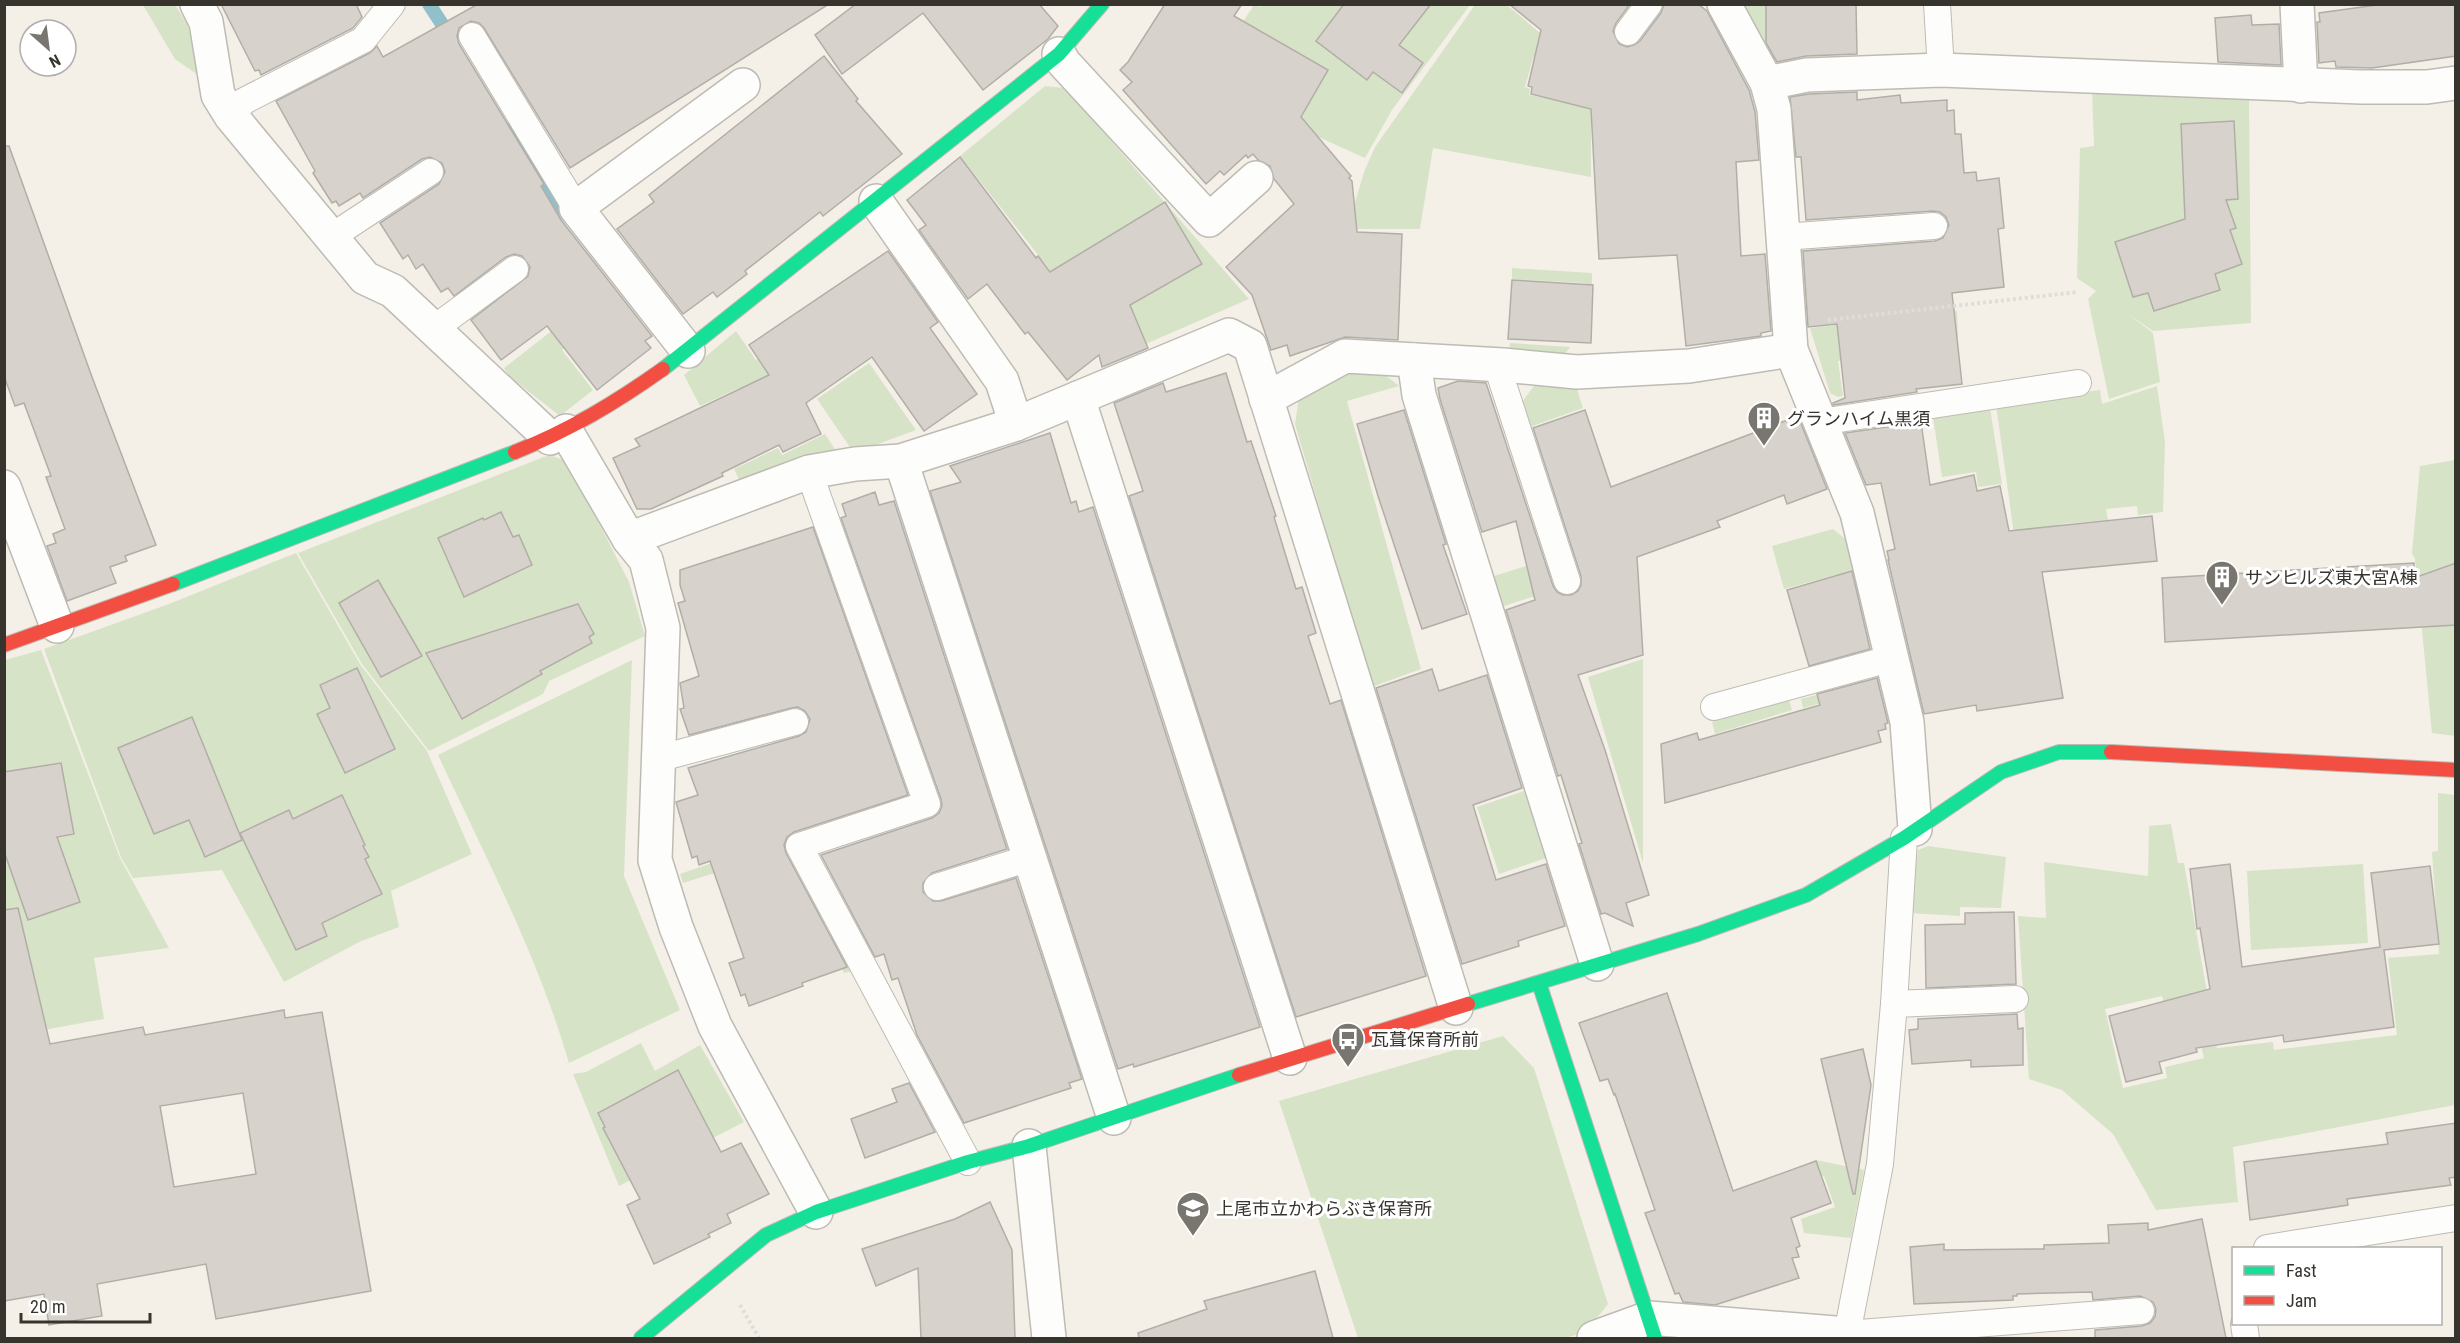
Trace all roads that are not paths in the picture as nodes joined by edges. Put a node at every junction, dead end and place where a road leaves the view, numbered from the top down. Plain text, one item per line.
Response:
1 (197, 4) edge
2 (392, 4) edge
3 (1649, 4) edge
4 (1724, 4) edge
5 (1937, 4) edge
6 (2297, 4) edge
7 (1094, 7) edge
8 (1628, 32) dead end
9 (472, 36) dead end
10 (1059, 54) junction
11 (1941, 70) junction
12 (2456, 83) edge
13 (1767, 84) junction
14 (743, 85) dead end
15 (2301, 86) junction
16 (231, 116) junction
17 (430, 172) dead end
18 (1256, 178) dead end
19 (876, 201) junction
20 (576, 208) junction
21 (1934, 226) dead end
22 (331, 237) junction
23 (1784, 237) junction
24 (515, 269) dead end
25 (437, 332) junction
26 (1790, 337) junction
27 (688, 351) junction
28 (1414, 360) junction
29 (1503, 364) junction
30 (2078, 383) dead end
31 (1078, 398) junction
32 (1266, 399) junction
33 (1820, 422) junction
34 (1016, 424) junction
35 (559, 434) junction
36 (901, 461) junction
37 (809, 472) junction
38 (4, 487) edge
39 (629, 539) junction
40 (1567, 581) dead end
41 (57, 627) junction
42 (4, 645) edge
43 (1893, 658) junction
44 (1714, 707) dead end
45 (795, 722) dead end
46 (657, 759) junction
47 (2456, 770) edge
48 (1909, 833) junction
49 (1030, 858) junction
50 (937, 887) dead end
51 (1597, 964) junction
52 (1539, 983) junction
53 (2015, 999) dead end
54 (1894, 1004) junction
55 (1456, 1008) junction
56 (1290, 1058) junction
57 (1114, 1118) junction
58 (1029, 1146) junction
59 (968, 1162) junction
60 (816, 1212) junction
61 (2456, 1218) edge
62 (2273, 1247) edge
63 (2141, 1311) dead end
64 (1652, 1328) edge
65 (1847, 1336) edge
66 (641, 1338) edge
67 (1049, 1338) edge
68 (1594, 1338) edge

1 - 16 street
2 - 16 lane
3 - 8 lane
4 - 13 street
5 - 11 lane
6 - 15 street
7 - 10 street
9 - 20 lane
10 - 18 street
10 - 19 street
11 - 13 street
11 - 15 street
12 - 15 street
13 - 23 street
14 - 20 street
16 - 22 street
17 - 22 lane
19 - 27 street
19 - 34 street
20 - 27 street
21 - 23 lane
22 - 25 street
23 - 26 street
24 - 25 lane
25 - 35 street
26 - 29 street
26 - 33 street
27 - 35 street
28 - 29 street
28 - 32 street
28 - 51 street
29 - 40 lane
30 - 33 lane
31 - 32 street
31 - 34 street
31 - 56 street
32 - 55 street
33 - 43 street
34 - 36 street
35 - 39 street
35 - 41 street
36 - 37 street
36 - 49 street
37 - 39 street
37 - 59 lane
38 - 41 street
39 - 46 street
41 - 42 street
43 - 44 lane
43 - 48 street
45 - 46 lane
46 - 60 street
47 - 48 street
48 - 51 street
48 - 54 lane
49 - 50 lane
49 - 57 street
51 - 52 street
52 - 55 street
52 - 64 street
53 - 54 lane
54 - 65 lane
55 - 56 street
56 - 57 street
57 - 58 street
58 - 59 street
58 - 67 street
59 - 60 street
60 - 66 street
61 - 62 lane
63 - 65 lane
64 - 65 street
64 - 68 street

